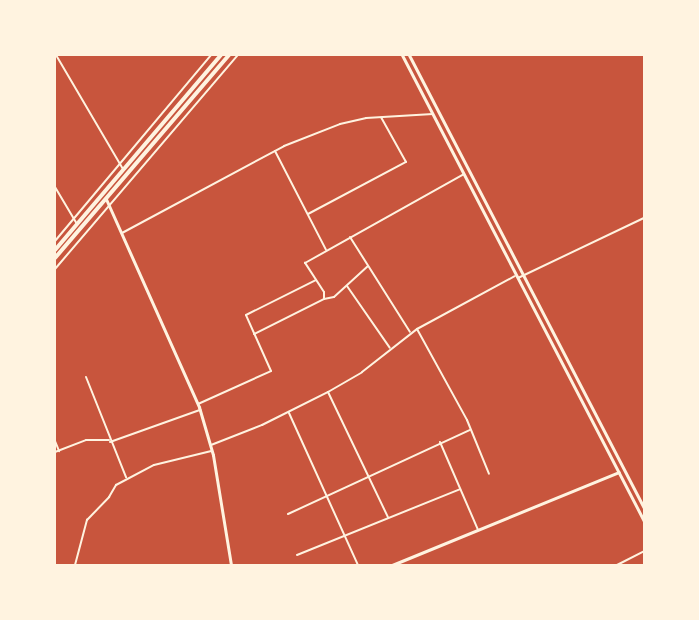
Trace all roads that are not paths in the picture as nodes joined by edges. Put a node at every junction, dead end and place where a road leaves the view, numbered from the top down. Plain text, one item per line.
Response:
1 (56, 55) edge
2 (211, 55) edge
3 (221, 55) edge
4 (228, 55) edge
5 (238, 55) edge
6 (402, 55) edge
7 (409, 55) edge
8 (433, 114) junction
9 (381, 116) junction
10 (275, 151) junction
11 (120, 165) junction
12 (123, 170) junction
13 (464, 174) junction
14 (55, 187) edge
15 (106, 199) junction
16 (110, 207) junction
17 (308, 214) junction
18 (644, 218) edge
19 (74, 219) junction
20 (78, 224) junction
21 (122, 233) junction
22 (350, 237) junction
23 (55, 241) edge
24 (55, 250) edge
25 (326, 250) junction
26 (55, 258) edge
27 (368, 266) junction
28 (55, 269) edge
29 (524, 275) junction
30 (518, 276) junction
31 (316, 280) junction
32 (347, 286) junction
33 (324, 299) junction
34 (417, 329) junction
35 (410, 332) junction
36 (254, 334) junction
37 (391, 349) junction
38 (86, 377) dead end
39 (328, 392) junction
40 (198, 404) junction
41 (200, 410) junction
42 (289, 412) junction
43 (470, 430) junction
44 (55, 441) edge
45 (110, 441) junction
46 (440, 442) junction
47 (211, 445) junction
48 (59, 451) junction
49 (212, 451) junction
50 (55, 452) edge
51 (619, 472) junction
52 (489, 474) dead end
53 (368, 476) junction
54 (126, 478) junction
55 (460, 489) junction
56 (328, 495) junction
57 (644, 508) edge
58 (288, 514) dead end
59 (388, 518) junction
60 (644, 520) edge
61 (478, 530) junction
62 (346, 535) junction
63 (644, 551) edge
64 (297, 555) dead end
65 (75, 565) edge
66 (231, 565) edge
67 (358, 565) edge
68 (392, 565) edge
69 (617, 565) edge

1 - 11 street
2 - 11 street
3 - 12 highway
4 - 15 highway
5 - 16 street
6 - 8 main road
7 - 29 main road
8 - 9 street
8 - 13 main road
9 - 10 street
9 - 17 street
10 - 17 street
10 - 21 street
11 - 12 street
11 - 19 street
12 - 20 highway
13 - 22 street
13 - 30 main road
14 - 19 street
15 - 16 main road
15 - 26 highway
16 - 21 main road
16 - 28 street
17 - 25 street
18 - 29 street
19 - 20 street
19 - 23 street
20 - 24 highway
21 - 40 main road
22 - 25 street
22 - 27 street
25 - 31 street
27 - 32 street
27 - 35 street
29 - 30 street
29 - 57 main road
30 - 34 street
30 - 51 main road
31 - 33 street
31 - 36 street
32 - 33 street
32 - 37 street
33 - 36 street
34 - 35 street
34 - 43 street
35 - 37 street
36 - 40 street
37 - 39 street
38 - 45 street
39 - 42 street
39 - 53 street
40 - 41 main road
41 - 45 street
41 - 47 main road
42 - 47 street
42 - 56 street
43 - 46 street
43 - 52 street
44 - 48 street
45 - 48 street
45 - 54 street
46 - 53 street
46 - 55 street
47 - 49 main road
48 - 50 street
49 - 54 street
49 - 66 main road
51 - 60 main road
51 - 61 main road
53 - 56 street
53 - 59 street
54 - 65 street
55 - 59 street
55 - 61 street
56 - 58 street
56 - 62 street
59 - 62 street
61 - 68 main road
62 - 64 street
62 - 67 street
63 - 69 street

